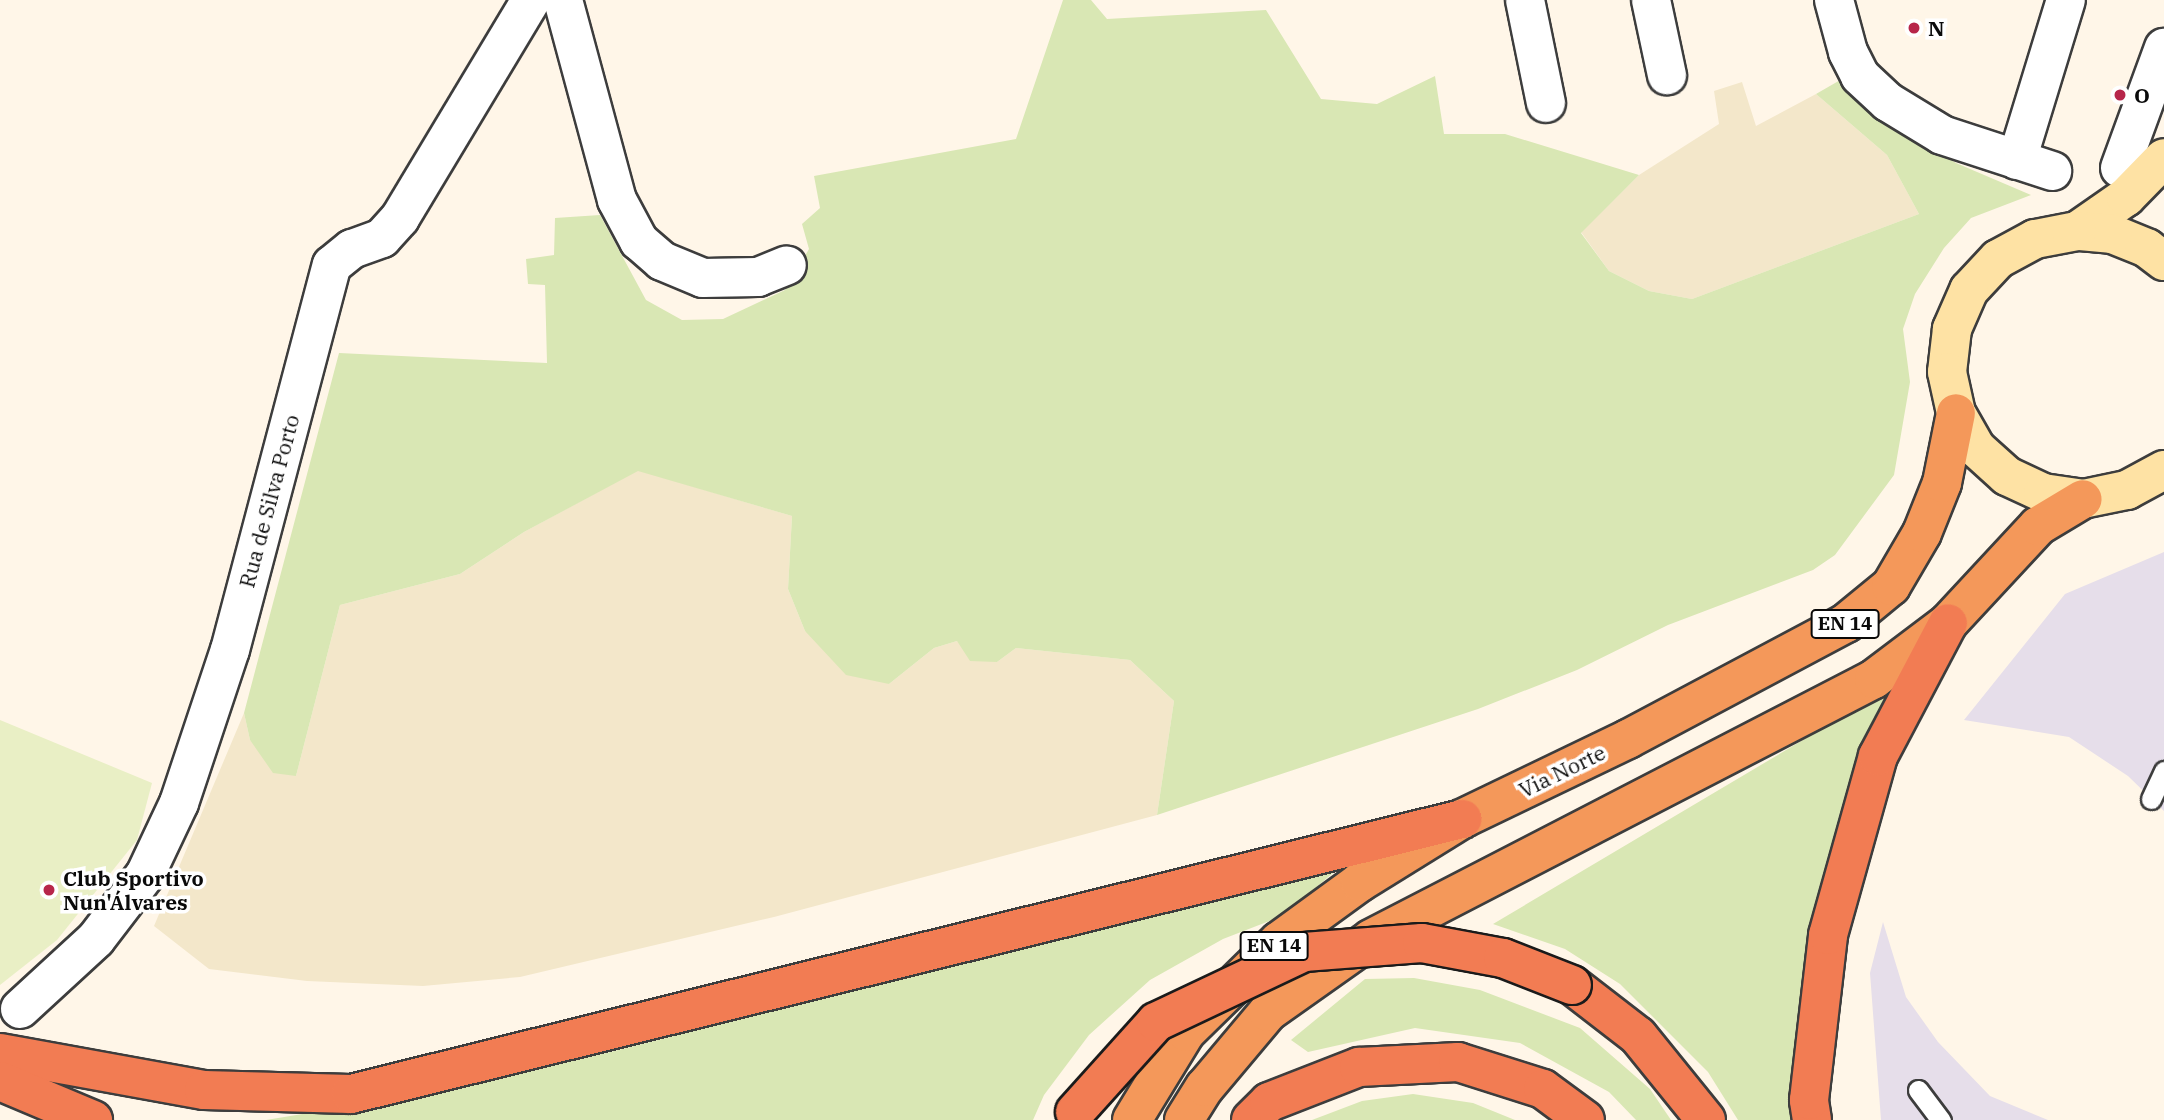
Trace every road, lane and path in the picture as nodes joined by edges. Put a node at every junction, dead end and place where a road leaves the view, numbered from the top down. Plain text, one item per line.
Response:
1 (1525, 0) edge
2 (1651, 0) edge
3 (1834, 0) edge
4 (2066, 0) edge
5 (537, 1) edge
6 (2164, 48) edge
7 (1667, 75) dead end
8 (1546, 103) dead end
9 (2164, 158) edge
10 (2120, 168) dead end
11 (2077, 231) junction
12 (2164, 261) edge
13 (787, 265) dead end
14 (1956, 413) junction
15 (2164, 470) edge
16 (2083, 499) junction
17 (1948, 623) junction
18 (2164, 771) edge
19 (2151, 799) dead end
20 (1462, 819) junction
21 (20, 1009) dead end
22 (0, 1053) edge
23 (0, 1081) edge
24 (1918, 1090) dead end
25 (1073, 1116) edge
26 (93, 1120) edge
27 (1132, 1120) edge
28 (1184, 1120) edge
29 (1251, 1120) edge
30 (1585, 1120) edge
31 (1706, 1120) edge
32 (1812, 1120) edge
33 (1941, 1120) edge

1 - 8 street
2 - 7 street
3 - 4 street
5 - 13 street
5 - 21 street, Rua de Silva Porto
6 - 10 street
9 - 11 main road
11 - 12 main road
11 - 14 main road
14 - 16 main road
14 - 20 highway, Via Norte / EN 14
15 - 16 main road
16 - 17 highway, EN 14
17 - 28 highway, EN 14
17 - 32 highway
18 - 19 lane
20 - 22 highway
20 - 27 highway, Via Norte / EN 14
23 - 26 highway
24 - 33 lane
25 - 31 highway, bridge
29 - 30 highway

